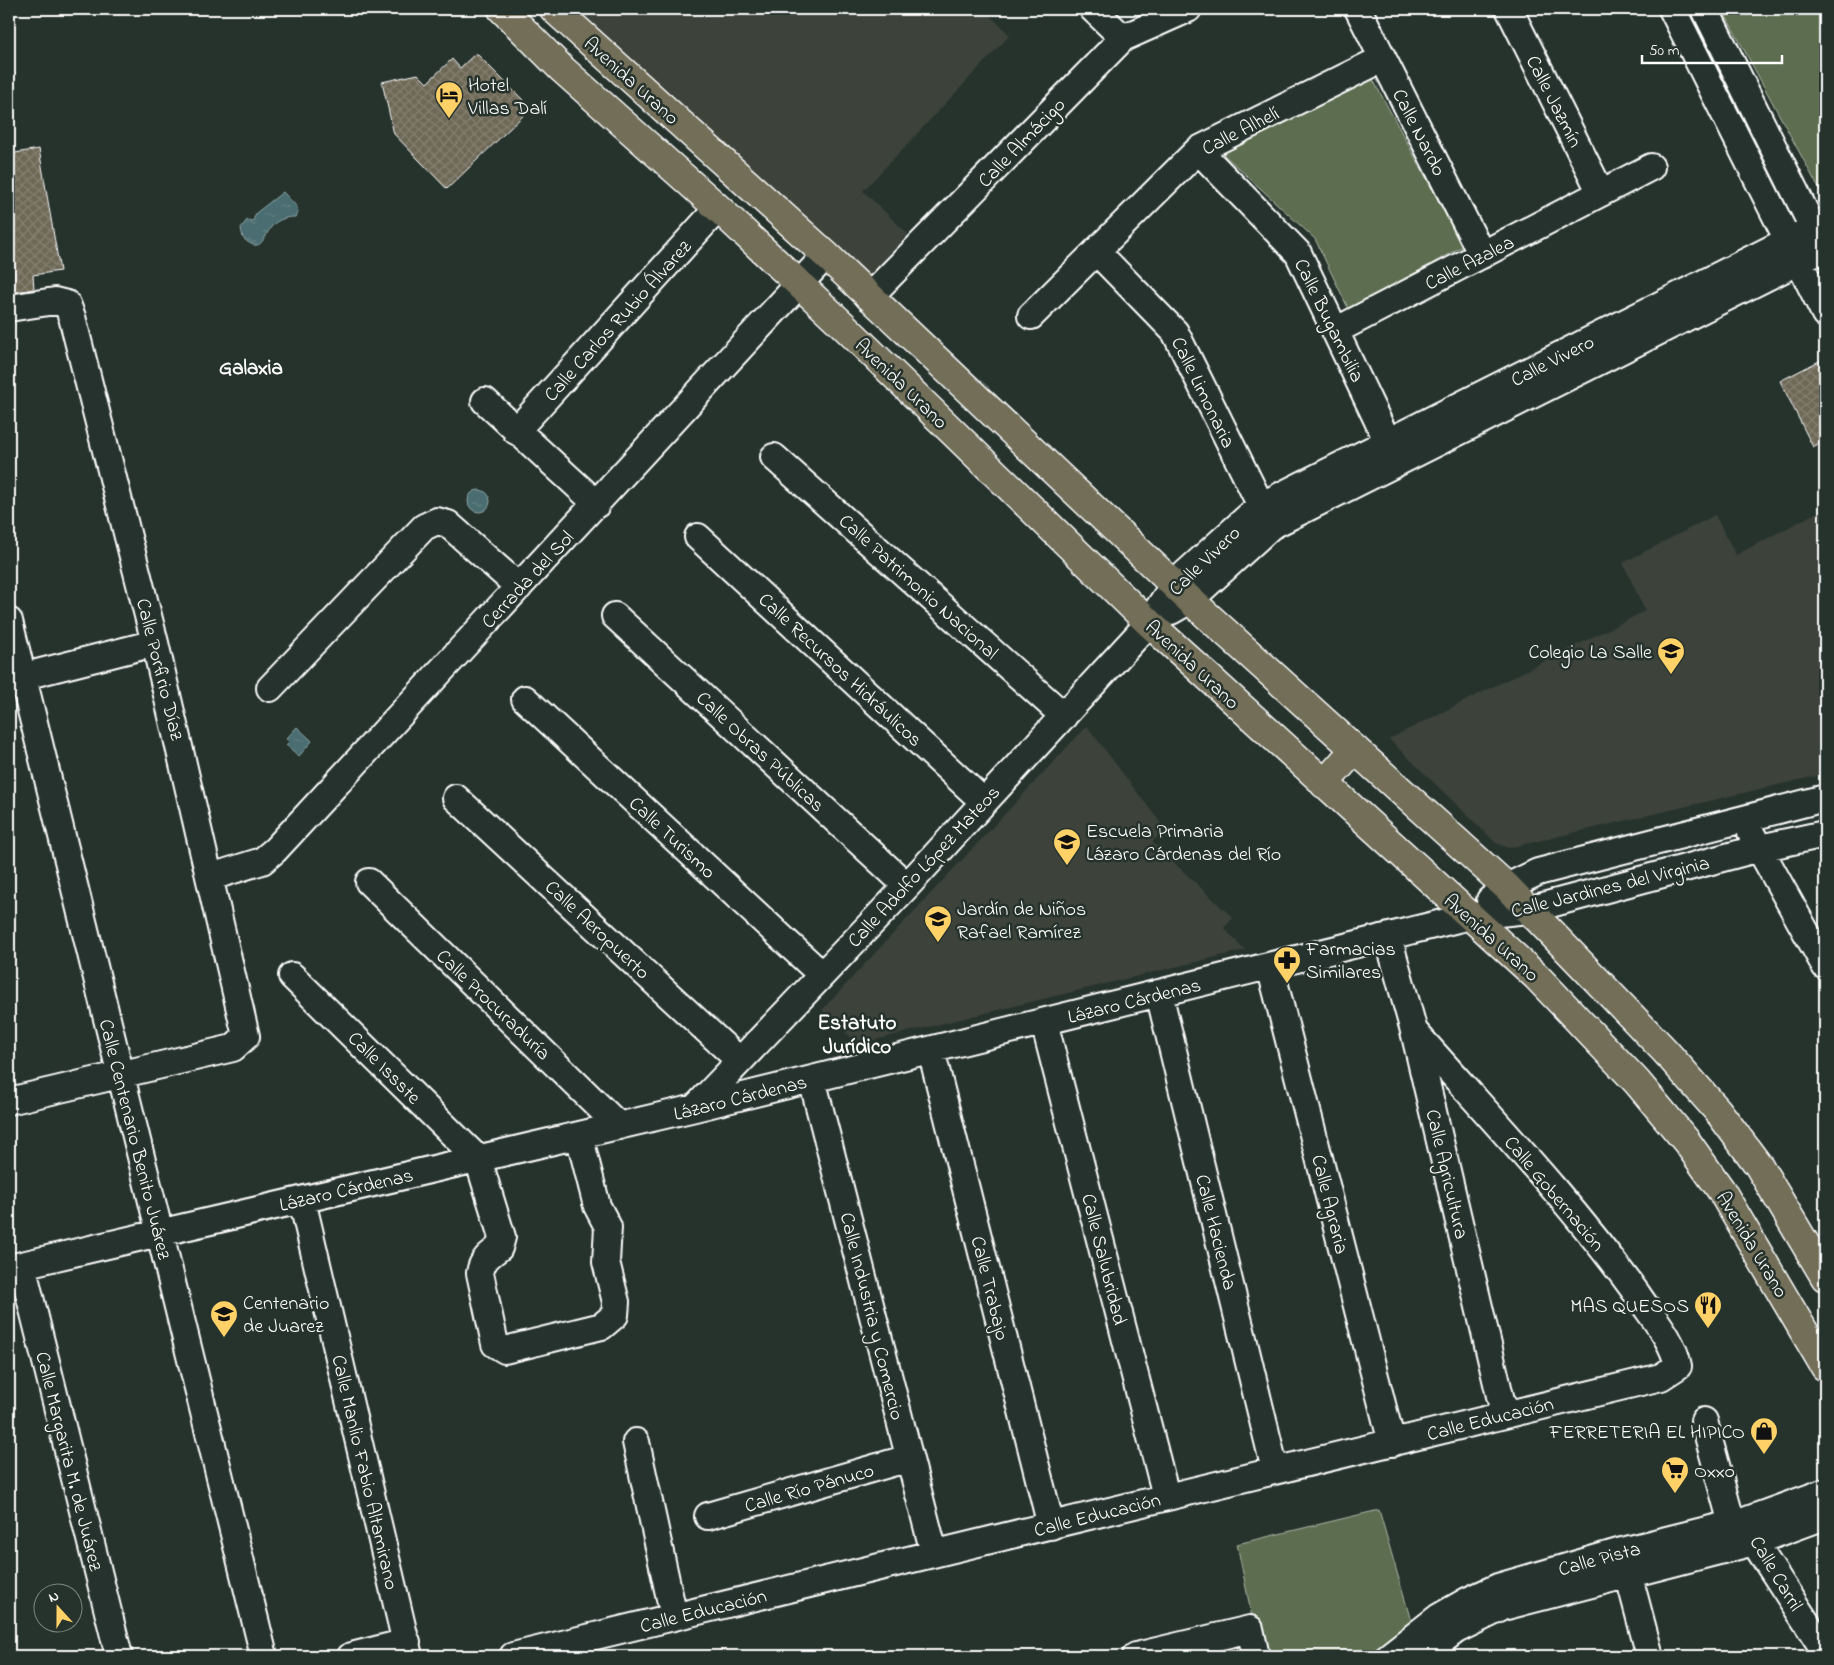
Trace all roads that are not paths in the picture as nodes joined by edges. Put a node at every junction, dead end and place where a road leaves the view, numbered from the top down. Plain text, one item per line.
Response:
1 (502, 9) edge
2 (1093, 9) edge
3 (1188, 9) edge
4 (1358, 9) edge
5 (1509, 9) edge
6 (1672, 9) edge
7 (1705, 9) edge
8 (562, 16) edge
9 (1124, 38) junction
10 (543, 50) junction
11 (1382, 59) junction
12 (1198, 150) junction
13 (1651, 167) dead end
14 (1601, 193) junction
15 (718, 208) junction
16 (1823, 240) edge
17 (1794, 251) junction
18 (1096, 252) junction
19 (1482, 255) junction
20 (826, 256) junction
21 (799, 284) junction
22 (869, 297) junction
23 (9, 308) edge
24 (1825, 314) edge
25 (1031, 316) dead end
26 (1335, 331) junction
27 (484, 401) dead end
28 (516, 431) junction
29 (1393, 452) junction
30 (774, 457) dead end
31 (597, 504) junction
32 (1266, 516) junction
33 (698, 537) dead end
34 (519, 587) junction
35 (1182, 592) junction
36 (615, 616) dead end
37 (9, 621) edge
38 (1150, 623) junction
39 (155, 643) junction
40 (15, 678) edge
41 (270, 688) dead end
42 (525, 699) dead end
43 (1064, 716) junction
44 (1355, 749) junction
45 (1324, 784) junction
46 (456, 798) dead end
47 (1825, 798) edge
48 (984, 801) junction
49 (1743, 818) junction
50 (1825, 834) edge
51 (1760, 848) junction
52 (211, 877) junction
53 (369, 882) dead end
54 (907, 886) junction
55 (1506, 887) junction
56 (1528, 910) junction
57 (1470, 916) junction
58 (1388, 937) junction
59 (1270, 966) junction
60 (1825, 966) edge
61 (822, 975) junction
62 (292, 976) dead end
63 (1159, 993) junction
64 (1044, 1022) junction
65 (1414, 1031) junction
66 (931, 1050) junction
67 (740, 1061) junction
68 (122, 1076) junction
69 (812, 1079) junction
70 (9, 1101) edge
71 (695, 1108) junction
72 (619, 1126) junction
73 (579, 1135) junction
74 (478, 1159) junction
75 (302, 1200) junction
76 (159, 1233) junction
77 (15, 1266) edge
78 (1825, 1277) edge
79 (1678, 1366) joint
80 (1825, 1367) edge
81 (1504, 1413) junction
82 (1704, 1422) dead end
83 (636, 1442) dead end
84 (1392, 1443) junction
85 (909, 1458) junction
86 (1275, 1470) junction
87 (1825, 1492) edge
88 (1166, 1496) junction
89 (708, 1516) dead end
90 (1825, 1516) edge
91 (1051, 1526) junction
92 (1745, 1528) junction
93 (934, 1553) junction
94 (1625, 1562) junction
95 (674, 1617) junction
96 (408, 1649) edge
97 (1825, 1651) edge
98 (1430, 1653) edge
99 (119, 1656) edge
100 (264, 1656) edge
101 (350, 1656) edge
102 (513, 1656) edge
103 (1136, 1656) edge
104 (1256, 1656) edge
105 (1388, 1656) edge
106 (1650, 1656) edge

1 - 10 main road, Avenida Urano
2 - 9 street
3 - 9 street, Calle Almácigo
4 - 11 street, Calle Nardo
5 - 14 street, Calle Jazmín
6 - 17 street
7 - 16 street
8 - 10 main road
8 - 20 main road, Avenida Urano
9 - 22 street, Calle Almácigo
10 - 15 main road, Avenida Urano
11 - 12 street, Calle Alhelí
11 - 19 street, Calle Nardo
12 - 18 street, Calle Alhelí
12 - 26 street, Calle Bugambilia
13 - 14 street, Calle Azalea
14 - 19 street, Calle Azalea
15 - 21 main road, Avenida Urano
15 - 28 street, Calle Carlos Rubio Álvarez
16 - 17 street, Calle Vivero
17 - 24 street
17 - 29 street, Calle Vivero
18 - 25 street, Calle Alhelí
18 - 32 street, Calle Limonaria
19 - 26 street, Calle Azalea
20 - 21 street, Cerrada del Sol
20 - 22 main road, Avenida Urano
21 - 31 street, Cerrada del Sol
21 - 38 main road, Avenida Urano
22 - 35 main road, Avenida Urano
23 - 39 street, Calle Porfirio Díaz
26 - 29 street, Calle Bugambilia
27 - 28 street
28 - 31 street
29 - 32 street, Calle Vivero
30 - 43 street, Calle Patrimonio Nacional
31 - 34 street, Cerrada del Sol
32 - 35 street, Calle Vivero
33 - 48 street, Calle Recursos Hidráulicos
34 - 41 street
34 - 52 street, Cerrada del Sol
35 - 38 street, Calle Vivero
35 - 44 main road, Avenida Urano
36 - 54 street, Calle Obras Públicas
37 - 40 street, Calle Centenario Benito Juárez
38 - 43 street, Calle Adolfo López Mateos
38 - 45 main road, Avenida Urano
39 - 40 street
39 - 52 street, Calle Porfirio Díaz
40 - 68 street, Calle Centenario Benito Juárez
42 - 61 street, Calle Turismo
43 - 48 street, Calle Adolfo López Mateos
44 - 45 main road
44 - 55 main road, Avenida Urano
45 - 57 main road, Avenida Urano
46 - 67 street, Calle Aeropuerto
47 - 49 street, Calle Jardines del Virginia
48 - 54 street, Calle Adolfo López Mateos
49 - 51 street
49 - 55 street, Calle Jardines del Virginia
50 - 51 street, Calle Jardines del Virginia
51 - 56 street, Calle Jardines del Virginia
51 - 60 street
52 - 68 street, Calle Porfirio Díaz
53 - 72 street, Calle Procuraduría
54 - 61 street, Calle Adolfo López Mateos
55 - 56 main road, Avenida Urano
55 - 57 street, Calle Jardines del Virginia
56 - 57 street, Calle Jardines del Virginia
56 - 78 main road, Avenida Urano
57 - 58 street, Lázaro Cárdenas
57 - 80 main road, Avenida Urano
58 - 59 street, Lázaro Cárdenas
58 - 65 street, Calle Agricultura
59 - 63 street, Lázaro Cárdenas
59 - 84 street, Calle Agraria
61 - 67 street, Calle Adolfo López Mateos
62 - 74 street, Calle Issste
63 - 64 street, Lázaro Cárdenas
63 - 86 street, Calle Hacienda
64 - 66 street, Lázaro Cárdenas
64 - 88 street, Calle Salubridad
65 - 79 street, Calle Gobernación
65 - 81 street, Calle Agricultura
66 - 69 street, Lázaro Cárdenas
66 - 91 street, Calle Trabajo
67 - 71 street, Calle Adolfo López Mateos
68 - 70 street
68 - 76 street, Calle Centenario Benito Juárez
69 - 71 street, Lázaro Cárdenas
69 - 85 street, Calle Industria y Comercio
71 - 72 street, Lázaro Cárdenas
72 - 73 street, Lázaro Cárdenas
73 - 74 street, Lázaro Cárdenas
73 - 74 street
74 - 75 street, Lázaro Cárdenas
75 - 76 street, Lázaro Cárdenas
75 - 96 street, Calle Manlio Fabio Altamirano
76 - 77 street, Lázaro Cárdenas
76 - 100 street, Calle Centenario Benito Juárez
77 - 99 street, Calle Margarita M. de Juárez
79 - 81 street, Calle Educación
81 - 84 street, Calle Educación
82 - 92 street
83 - 95 street
84 - 86 street, Calle Educación
85 - 89 street, Calle Río Pánuco
85 - 93 street, Calle Industria y Comercio
86 - 88 street, Calle Educación
87 - 92 street, Calle Pista
88 - 91 street, Calle Educación
90 - 92 street, Calle Pista
91 - 93 street, Calle Educación
92 - 94 street, Calle Pista
92 - 97 street, Calle Carril
93 - 95 street, Calle Educación
94 - 98 street, Calle Pista
94 - 105 street, Calle Pista
94 - 106 street
95 - 102 street, Calle Educación
96 - 101 street
103 - 104 street

